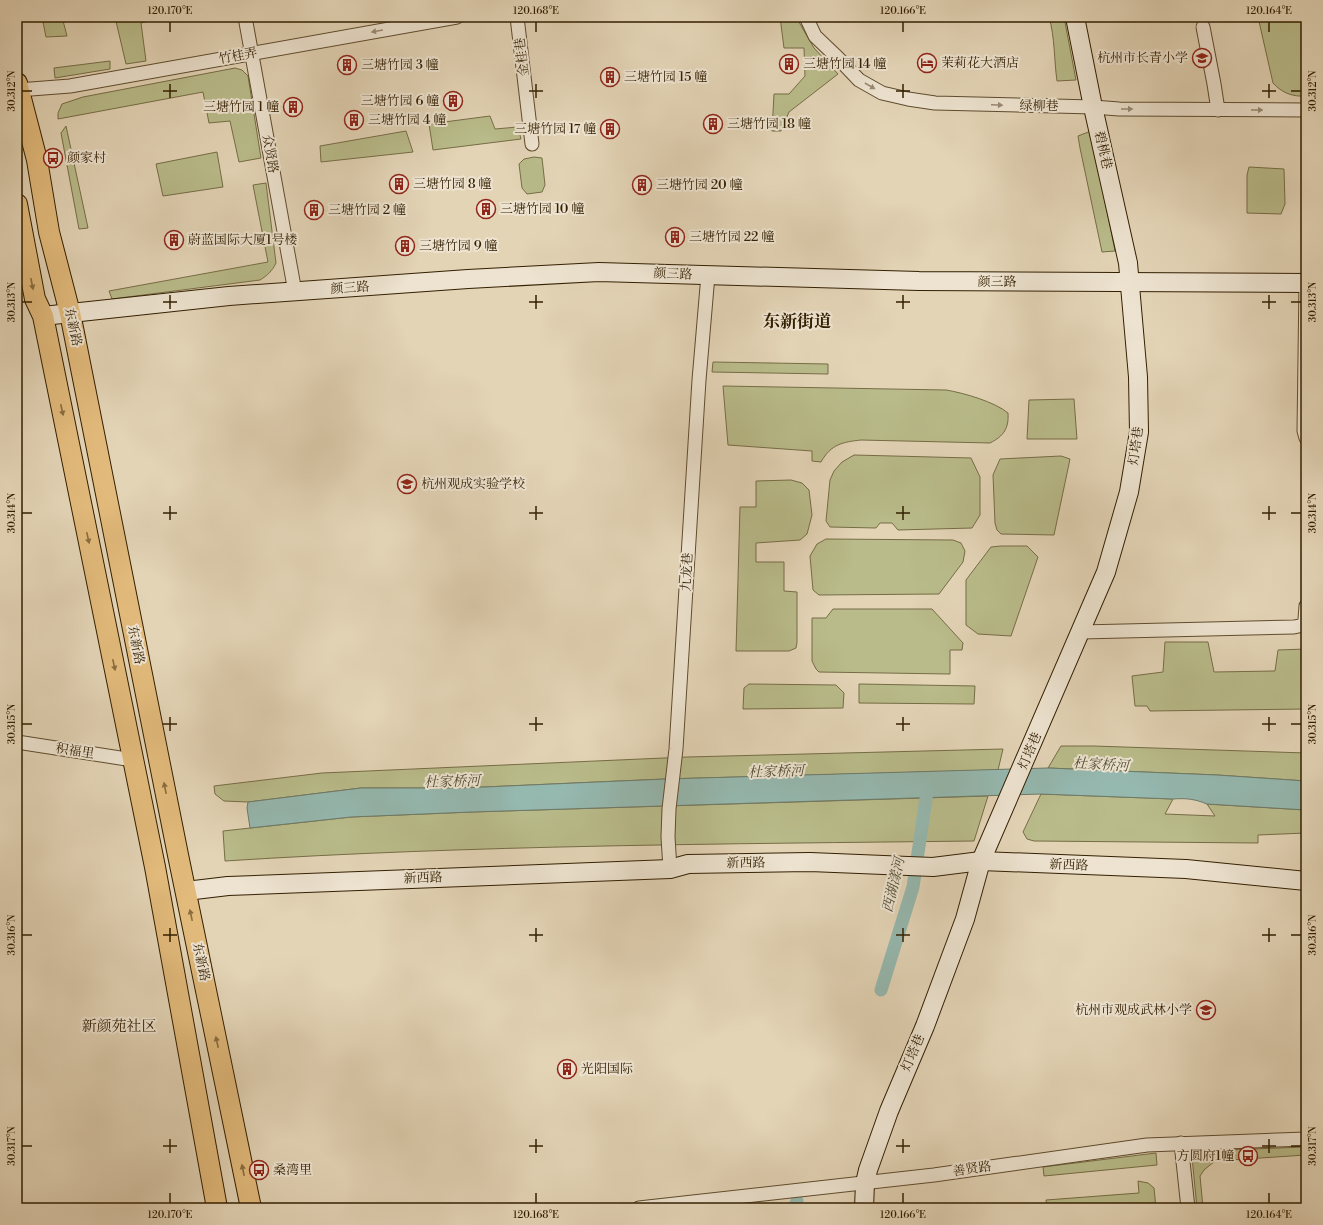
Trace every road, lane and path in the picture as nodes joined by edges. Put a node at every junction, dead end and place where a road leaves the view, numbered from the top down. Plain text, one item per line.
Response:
1 (245, 17) edge
2 (457, 17) edge
3 (517, 17) edge
4 (806, 17) edge
5 (1075, 17) edge
6 (1203, 27) dead end
7 (252, 54) junction
8 (18, 86) edge
9 (1093, 107) junction
10 (1218, 110) junction
11 (1306, 110) edge
12 (532, 144) dead end
13 (17, 204) edge
14 (708, 275) junction
15 (1130, 282) junction
16 (1306, 283) edge
17 (295, 292) junction
18 (70, 313) junction
19 (43, 316) junction
20 (1306, 438) edge
21 (1306, 606) edge
22 (1081, 632) junction
23 (17, 742) edge
24 (134, 760) junction
25 (981, 861) junction
26 (670, 869) junction
27 (1306, 882) edge
28 (186, 891) junction
29 (1306, 1139) edge
30 (1181, 1143) junction
31 (865, 1183) junction
32 (217, 1208) edge
33 (251, 1208) edge
34 (639, 1208) edge
35 (864, 1208) edge
36 (1188, 1208) edge

1 - 7 street, 众贤路
2 -> 7 street, 竹桂弄
3 - 12 street, 金桂巷
4 -> 9 street, 绿柳巷
5 - 9 street, 碧桃巷
6 - 10 street
7 - 8 street, 竹桂弄
7 - 17 street, 众贤路
8 - 18 main road, 东新路
9 -> 10 street, 绿柳巷
9 - 15 street, 碧桃巷
10 -> 11 street, 绿柳巷
13 -> 19 main road, 东新路
14 - 15 street, 颜三路
14 - 17 street, 颜三路
14 - 26 street, 九龙巷
15 - 16 street, 颜三路
15 - 22 street, 灯塔巷
16 - 20 street
17 - 18 street, 颜三路
18 - 19 street, 颜三路
28 -> 18 main road, 东新路
19 -> 24 main road, 东新路
21 - 22 street
22 - 25 street, 灯塔巷
23 - 24 street, 积福里
24 - 32 main road, 东新路
25 - 26 street, 新西路
25 - 27 street, 新西路
25 - 31 street, 灯塔巷
26 - 28 street, 新西路
33 -> 28 main road, 东新路
29 - 30 street, 善贤路
30 - 31 street, 善贤路
30 - 36 street
31 - 34 street, 善贤路
31 - 35 street, 灯塔巷

